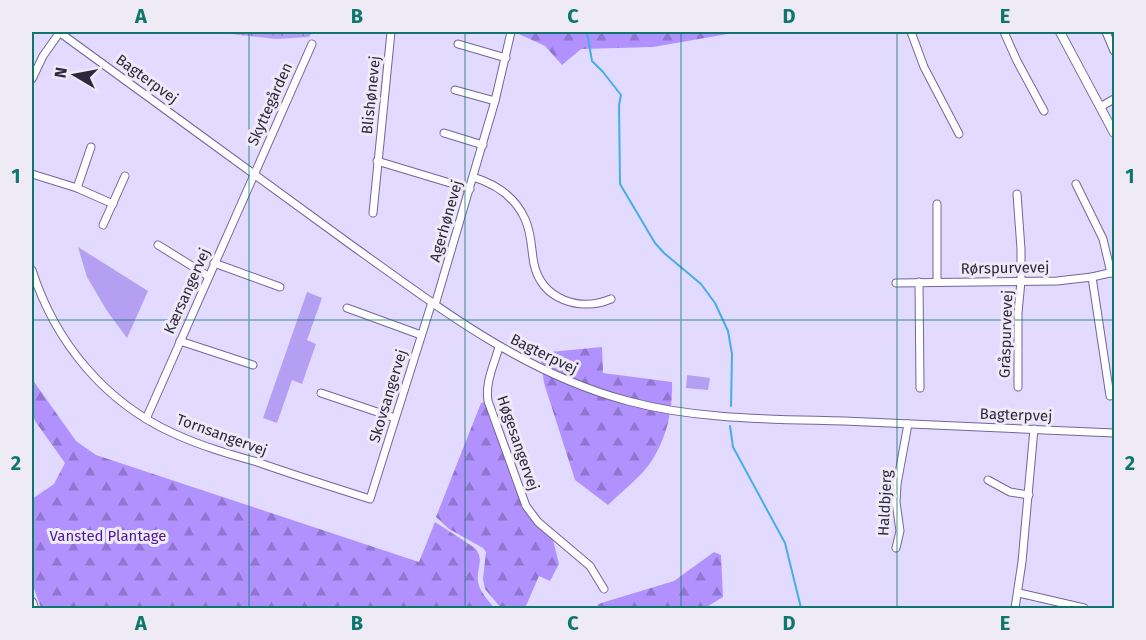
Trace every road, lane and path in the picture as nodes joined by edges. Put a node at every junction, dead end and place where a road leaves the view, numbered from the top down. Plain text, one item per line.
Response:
1 (60, 32) edge
2 (391, 32) edge
3 (511, 32) edge
4 (911, 32) edge
5 (1004, 32) edge
6 (1060, 32) edge
7 (1106, 32) edge
8 (312, 44) dead end
9 (458, 45) dead end
10 (1114, 51) edge
11 (506, 58) junction
12 (32, 79) edge
13 (455, 90) dead end
14 (1114, 99) edge
15 (495, 101) junction
16 (1100, 107) junction
17 (1044, 111) dead end
18 (444, 133) dead end
19 (1114, 133) edge
20 (959, 134) dead end
21 (483, 145) junction
22 (91, 147) dead end
23 (377, 161) junction
24 (32, 174) edge
25 (253, 175) junction
26 (125, 176) dead end
27 (473, 177) junction
28 (1076, 183) dead end
29 (77, 188) junction
30 (470, 189) junction
31 (1017, 194) dead end
32 (112, 204) junction
33 (937, 204) dead end
34 (373, 213) dead end
35 (103, 225) dead end
36 (158, 245) dead end
37 (214, 263) junction
38 (32, 270) edge
39 (1113, 272) edge
40 (208, 276) junction
41 (1092, 277) junction
42 (1021, 281) junction
43 (919, 282) junction
44 (937, 282) junction
45 (896, 283) dead end
46 (280, 287) dead end
47 (611, 299) dead end
48 (433, 304) junction
49 (347, 308) dead end
50 (422, 335) junction
51 (180, 341) junction
52 (499, 347) junction
53 (253, 365) dead end
54 (1018, 387) dead end
55 (920, 388) dead end
56 (321, 393) dead end
57 (1110, 396) dead end
58 (395, 418) junction
59 (147, 419) junction
60 (908, 424) junction
61 (1034, 429) junction
62 (1114, 433) edge
63 (988, 480) dead end
64 (1029, 495) junction
65 (370, 499) joint
66 (896, 548) dead end
67 (604, 589) dead end
68 (1019, 593) junction
69 (32, 602) edge
70 (34, 609) edge
71 (1015, 609) edge
72 (1084, 609) edge

1 - 12 street
1 - 25 street, Bagterpvej
2 - 23 street, Blishønevej
3 - 11 street, Agerhønevej
4 - 20 street
5 - 17 street
6 - 16 street
7 - 10 street
8 - 25 street, Skyttegården
9 - 11 street
11 - 15 street, Agerhønevej
13 - 15 street
14 - 16 street
15 - 21 street, Agerhønevej
16 - 19 street
18 - 21 street
21 - 27 street, Agerhønevej
22 - 29 street
23 - 30 street
23 - 34 street, Blishønevej
24 - 29 street
25 - 37 street, Kærsangervej
25 - 48 street, Bagterpvej
26 - 32 street
27 - 30 street, Agerhønevej
27 - 47 street
28 - 39 street
29 - 32 street
30 - 48 street, Agerhønevej
31 - 42 street, Gråspurvevej
32 - 35 street
33 - 44 street
36 - 40 street
37 - 40 street, Kærsangervej
37 - 46 street
38 - 59 street, Tornsangervej
39 - 41 street, Rørspurvevej
40 - 51 street, Kærsangervej
41 - 42 street, Rørspurvevej
41 - 57 street
42 - 44 street, Rørspurvevej
42 - 54 street, Gråspurvevej
43 - 44 street, Rørspurvevej
43 - 45 street, Rørspurvevej
43 - 55 street
48 - 50 street, Skovsangervej
48 - 52 street, Bagterpvej
49 - 50 street
50 - 58 street, Skovsangervej
51 - 53 street
51 - 59 street, Kærsangervej
52 - 60 street, Bagterpvej
52 - 67 street, Høgesangervej
56 - 58 street
58 - 65 street, Skovsangervej
59 - 65 street, Tornsangervej
60 - 61 street, Bagterpvej
60 - 66 street, Haldbjerg
61 - 62 street, Bagterpvej
61 - 64 street
63 - 64 street
64 - 68 street
68 - 71 street
68 - 72 street
69 - 70 street

